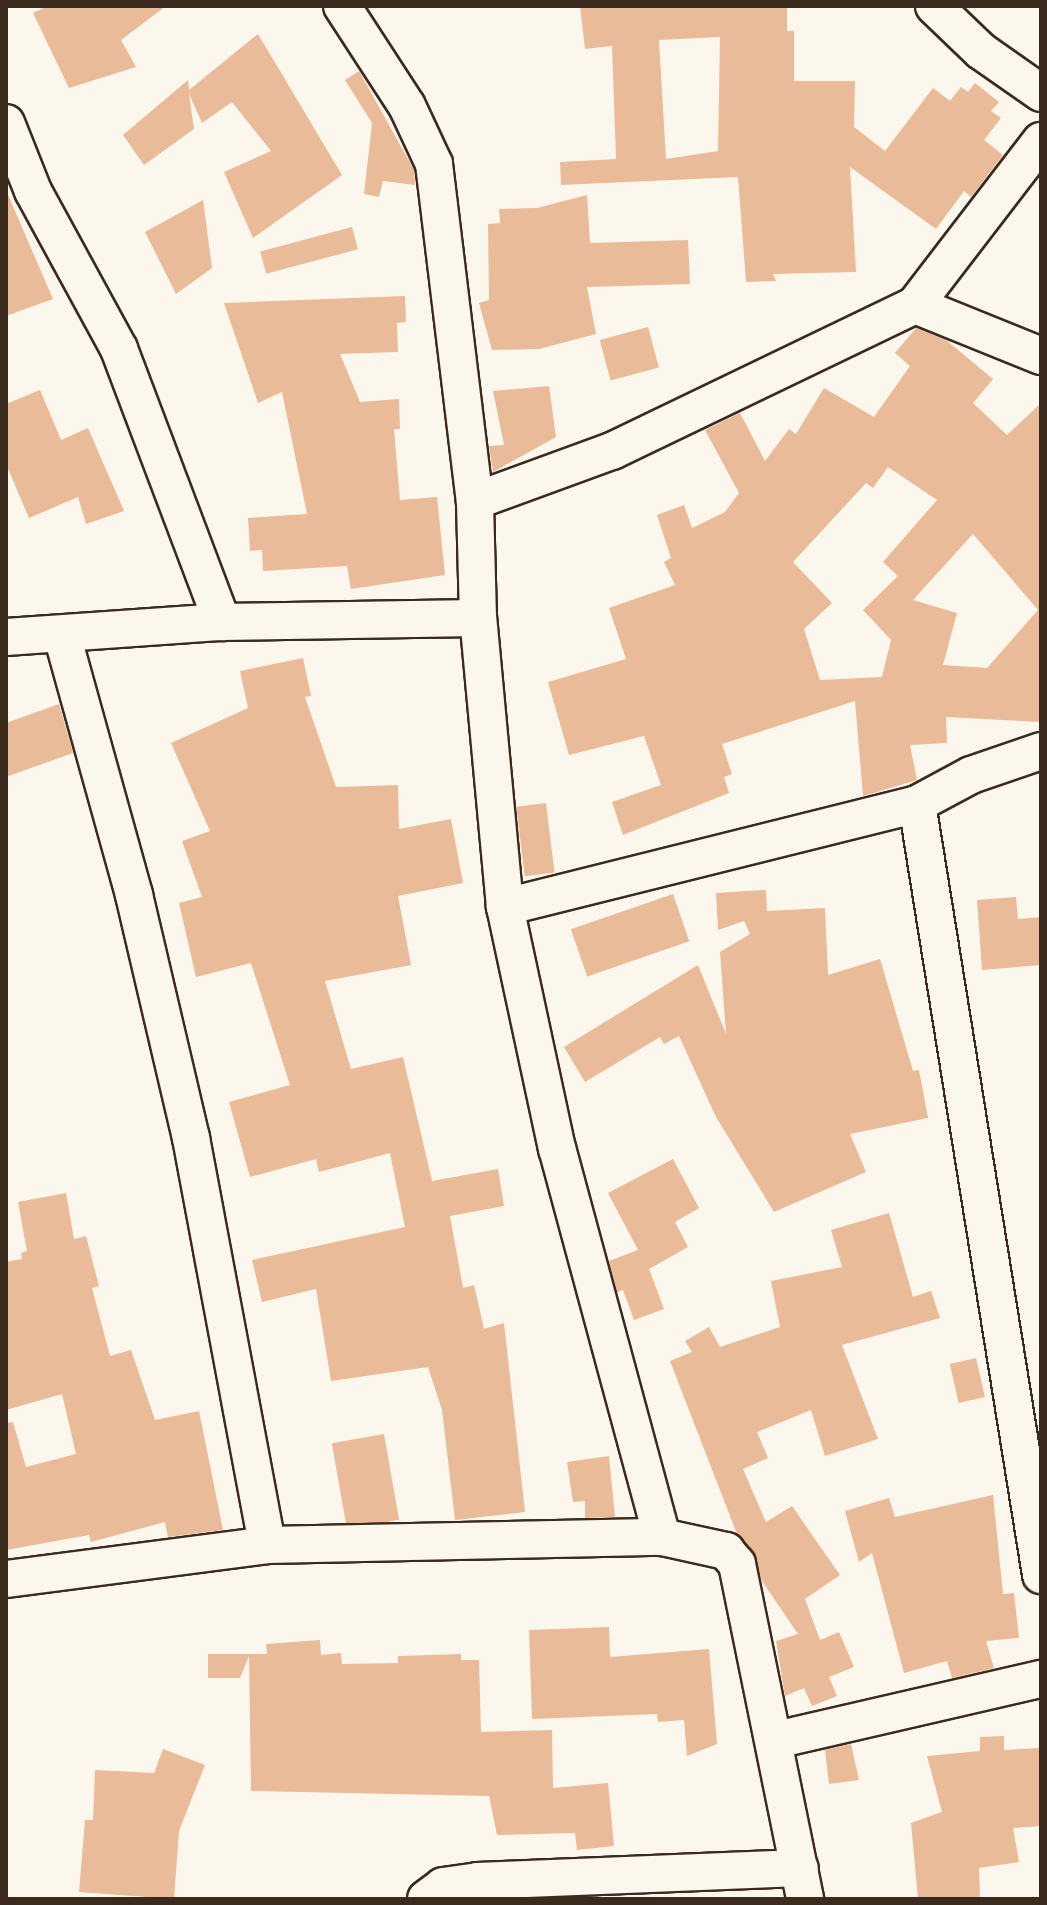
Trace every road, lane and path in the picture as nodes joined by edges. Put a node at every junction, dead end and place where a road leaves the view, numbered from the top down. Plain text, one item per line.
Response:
1 (342, 6) edge
2 (934, 6) edge
3 (1041, 93) edge
4 (6, 123) edge
5 (1041, 141) edge
6 (915, 305) junction
7 (1041, 356) edge
8 (475, 501) junction
9 (478, 618) junction
10 (222, 622) junction
11 (62, 635) junction
12 (6, 637) edge
13 (1041, 751) edge
14 (917, 804) junction
15 (505, 907) junction
16 (662, 1537) junction
17 (267, 1545) junction
18 (1041, 1575) edge
19 (6, 1579) edge
20 (1041, 1679) edge
21 (776, 1740) junction
22 (802, 1884) edge
23 (426, 1899) edge

1 - 8 street
2 - 3 street
4 - 10 street
5 - 6 street
6 - 7 street
6 - 8 street
8 - 9 street
9 - 10 street
9 - 15 street
10 - 11 street
11 - 12 street
11 - 17 street
13 - 14 street
14 - 15 street
14 - 18 street
15 - 16 street
16 - 17 street
16 - 21 street
17 - 19 street
20 - 21 street
21 - 22 street
22 - 23 street

